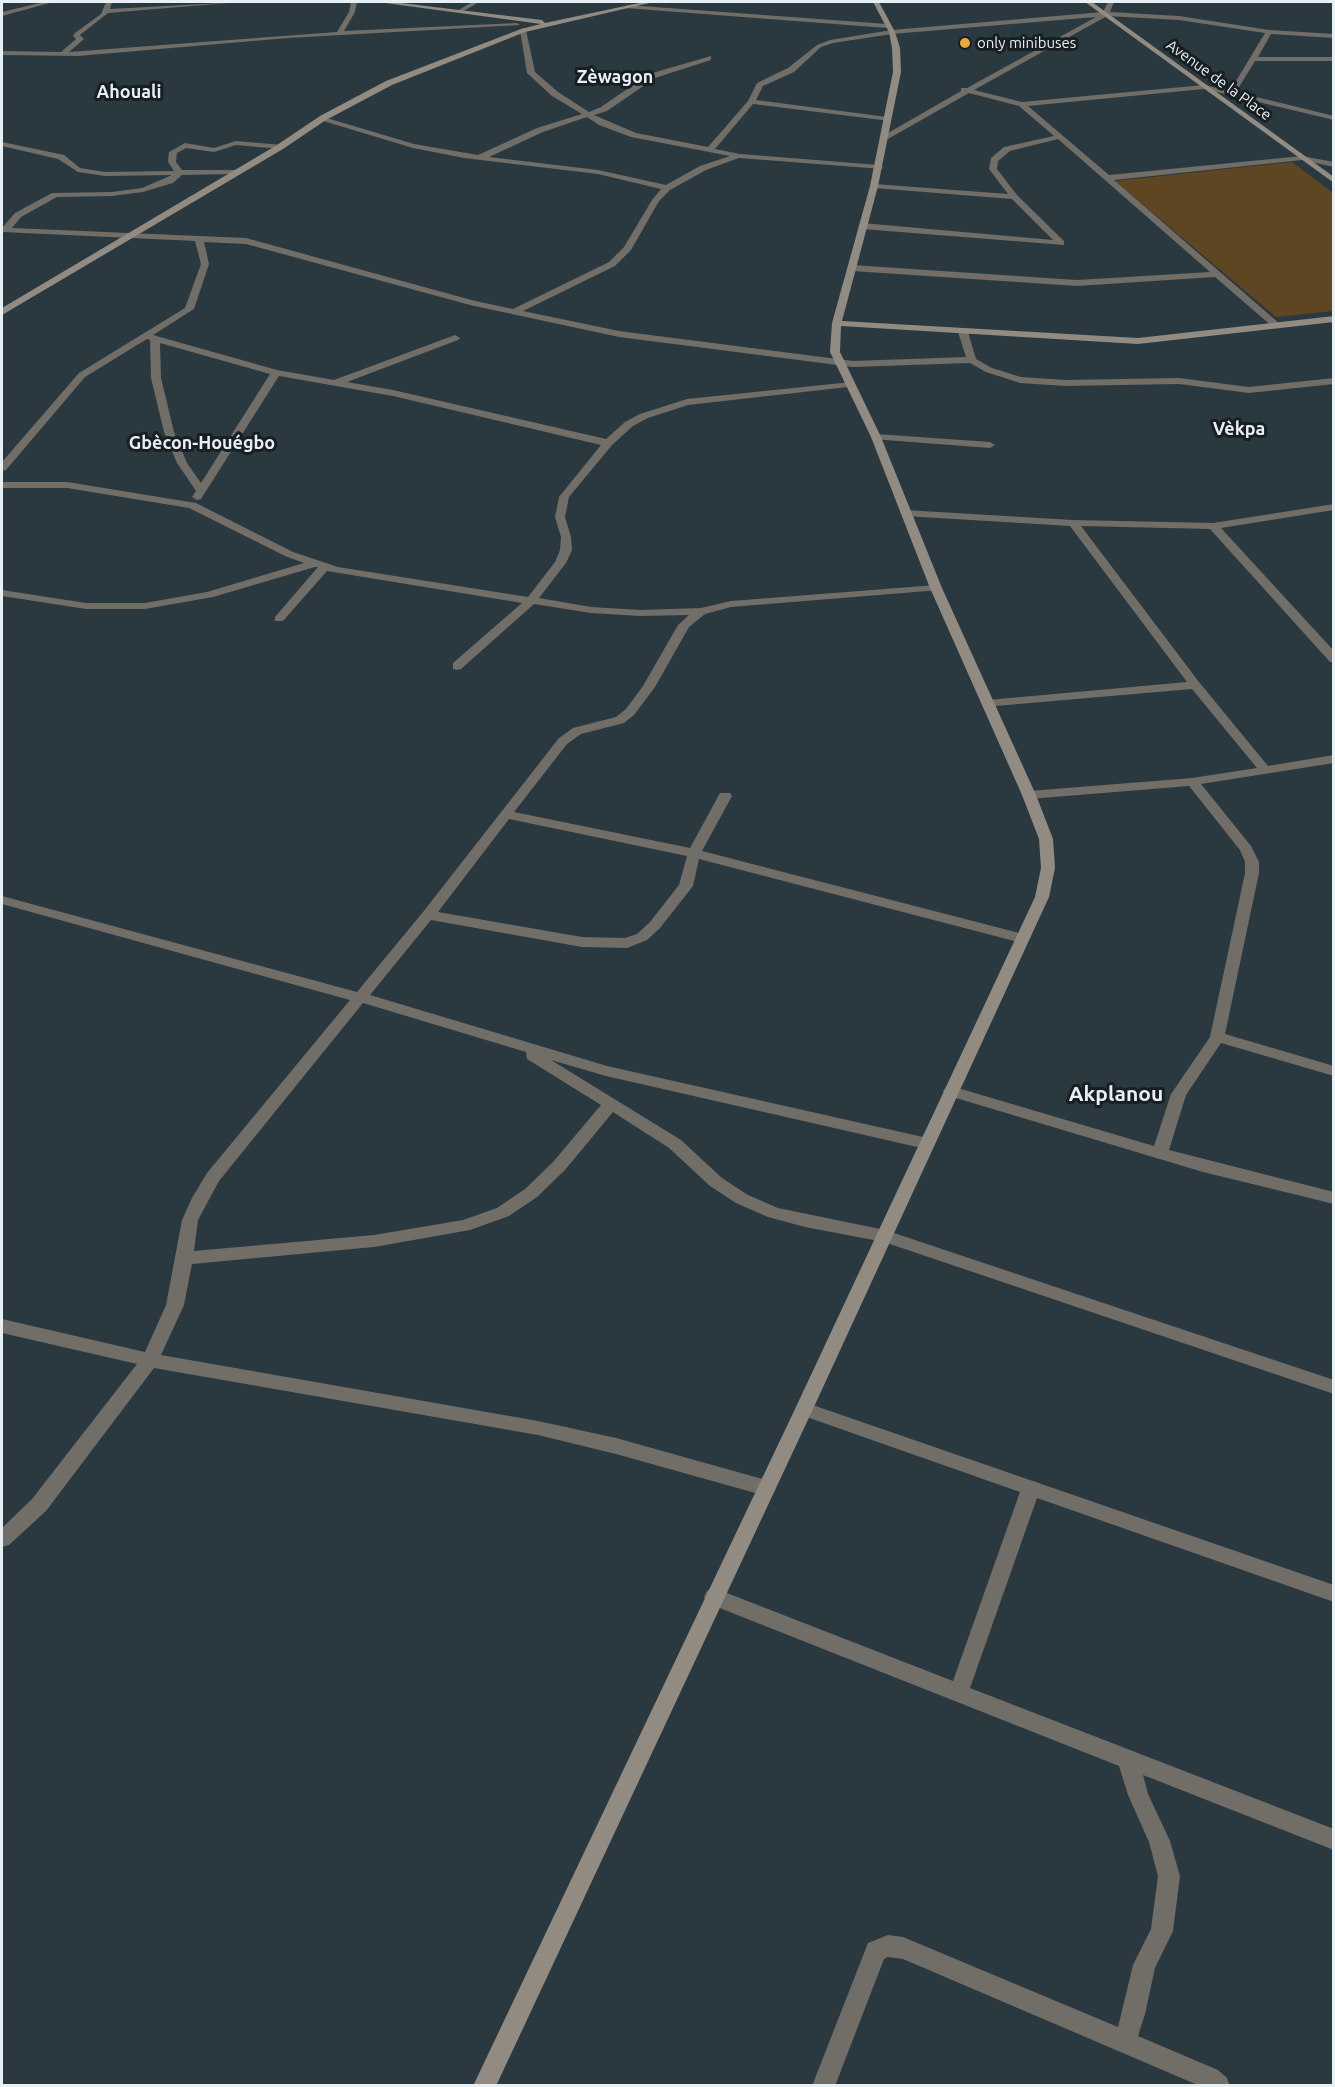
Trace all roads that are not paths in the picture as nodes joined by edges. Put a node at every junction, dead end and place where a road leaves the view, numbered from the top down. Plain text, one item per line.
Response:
1 (50, 2) edge
2 (109, 2) edge
3 (237, 2) edge
4 (354, 2) edge
5 (381, 2) edge
6 (476, 2) edge
7 (651, 2) edge
8 (876, 2) edge
9 (1088, 2) edge
10 (1111, 2) edge
11 (627, 7) junction
12 (106, 11) junction
13 (460, 11) junction
14 (2, 14) edge
15 (1106, 14) junction
16 (520, 25) junction
17 (890, 29) junction
18 (1269, 32) junction
19 (339, 34) junction
20 (1334, 36) edge
21 (2, 46) edge
22 (31, 52) junction
23 (2, 53) edge
24 (62, 54) junction
25 (708, 58) dead end
26 (1252, 59) junction
27 (1334, 59) edge
28 (1204, 87) junction
29 (964, 90) junction
30 (1232, 93) junction
31 (751, 102) junction
32 (1022, 104) junction
33 (585, 114) junction
34 (1332, 116) edge
35 (323, 118) junction
36 (887, 119) junction
37 (1058, 136) junction
38 (885, 137) junction
39 (2, 144) edge
40 (280, 147) junction
41 (710, 150) junction
42 (740, 156) junction
43 (479, 158) junction
44 (1302, 158) junction
45 (1334, 165) edge
46 (879, 167) junction
47 (235, 172) junction
48 (180, 173) junction
49 (1105, 178) junction
50 (1334, 181) edge
51 (874, 186) junction
52 (667, 188) junction
53 (1014, 196) junction
54 (862, 226) junction
55 (4, 230) edge
56 (130, 234) junction
57 (199, 238) junction
58 (852, 268) junction
59 (1218, 274) junction
60 (2, 312) edge
61 (515, 312) junction
62 (1334, 319) edge
63 (837, 323) junction
64 (1277, 326) junction
65 (963, 332) junction
66 (151, 337) junction
67 (455, 338) dead end
68 (972, 360) junction
69 (838, 361) junction
70 (276, 373) junction
71 (1334, 381) edge
72 (338, 382) junction
73 (848, 384) junction
74 (876, 437) junction
75 (608, 443) junction
76 (990, 445) dead end
77 (2, 468) edge
78 (2, 484) edge
79 (201, 491) junction
80 (192, 505) junction
81 (1334, 507) edge
82 (905, 513) junction
83 (1073, 523) junction
84 (1213, 526) junction
85 (318, 565) junction
86 (936, 588) junction
87 (2, 593) edge
88 (531, 601) junction
89 (701, 611) junction
90 (279, 619) dead end
91 (1332, 655) edge
92 (457, 666) dead end
93 (1195, 685) junction
94 (988, 704) junction
95 (1334, 759) edge
96 (1266, 771) junction
97 (1192, 782) junction
98 (1029, 795) junction
99 (725, 796) dead end
100 (508, 815) junction
101 (694, 853) junction
102 (2, 900) edge
103 (428, 915) junction
104 (1022, 938) junction
105 (362, 998) junction
106 (1217, 1036) junction
107 (514, 1044) junction
108 (1334, 1071) edge
109 (951, 1091) junction
110 (611, 1104) junction
111 (926, 1143) junction
112 (1160, 1153) junction
113 (1334, 1198) edge
114 (885, 1236) junction
115 (184, 1258) junction
116 (2, 1326) edge
117 (150, 1360) junction
118 (1334, 1387) edge
119 (804, 1409) junction
120 (766, 1488) junction
121 (1030, 1488) junction
122 (2, 1539) edge
123 (1334, 1594) edge
124 (714, 1597) junction
125 (959, 1692) junction
126 (1128, 1759) junction
127 (1334, 1840) edge
128 (1124, 2042) junction
129 (489, 2084) edge
130 (823, 2085) edge
131 (1219, 2085) edge

1 - 14 street
2 - 12 street
3 - 12 street
4 - 19 street
5 - 13 street
6 - 13 street
7 - 11 street
8 - 17 street
9 - 15 street, Avenue de la Place
10 - 15 street
11 - 16 street
11 - 17 street
12 - 24 street
13 - 16 street
15 - 17 street
15 - 18 street
15 - 28 street, Avenue de la Place
15 - 29 street
16 - 19 street
16 - 33 street
16 - 35 street
17 - 31 street
17 - 36 street
18 - 20 street
18 - 26 street
19 - 24 street
21 - 22 street
22 - 23 street
22 - 24 street
25 - 33 street
26 - 27 street
26 - 30 street
28 - 30 street
28 - 32 street
28 - 44 street, Avenue de la Place
29 - 32 street
29 - 38 street
30 - 34 street
31 - 36 street
31 - 41 street
32 - 37 street
33 - 41 street
33 - 43 street
35 - 40 street
35 - 43 street
36 - 38 street
37 - 49 street
37 - 53 street
38 - 46 street
39 - 48 street
40 - 47 street
40 - 48 street
41 - 42 street
42 - 46 street
42 - 52 street
43 - 52 street
44 - 45 street
44 - 49 street
44 - 50 street, Avenue de la Place
46 - 51 street
47 - 48 street
47 - 56 street
48 - 55 street
49 - 59 street
51 - 53 street
51 - 54 street
52 - 61 street
53 - 54 street
54 - 58 street
55 - 56 street
56 - 57 street
56 - 60 street
57 - 61 street
57 - 66 street
58 - 59 street
58 - 63 street
59 - 64 street
61 - 69 street
62 - 64 street
63 - 65 street
63 - 69 street
64 - 65 street
65 - 68 street
66 - 70 street
66 - 77 street
66 - 79 street
67 - 72 street
68 - 69 street
68 - 71 street
69 - 73 street
70 - 72 street
70 - 79 street
72 - 75 street
73 - 74 street
73 - 75 street
74 - 76 street
74 - 82 street
75 - 88 street
78 - 80 street
79 - 80 street
80 - 85 street
81 - 84 street
82 - 83 street
82 - 86 street
83 - 84 street
83 - 93 street
84 - 91 street
85 - 87 street
85 - 88 street
85 - 90 street
86 - 89 street
86 - 94 street
88 - 89 street
88 - 92 street
89 - 100 street
93 - 94 street
93 - 96 street
94 - 98 street
95 - 96 street
96 - 97 street
97 - 98 street
97 - 106 street
98 - 104 street
99 - 101 street
100 - 101 street
100 - 103 street
101 - 103 street
101 - 104 street
102 - 105 street
103 - 105 street
104 - 109 street
105 - 107 street
105 - 115 street
106 - 108 street
106 - 112 street
107 - 110 street
107 - 111 street
109 - 111 street
109 - 112 street
110 - 114 street
110 - 115 street
111 - 114 street
112 - 113 street
114 - 118 street
114 - 119 street
115 - 117 street
116 - 117 street
117 - 120 street
117 - 122 street
119 - 120 street
119 - 121 street
120 - 124 street
121 - 123 street
121 - 125 street
124 - 125 street
124 - 129 street
125 - 126 street
126 - 127 street
126 - 128 street
128 - 130 street
128 - 131 street

